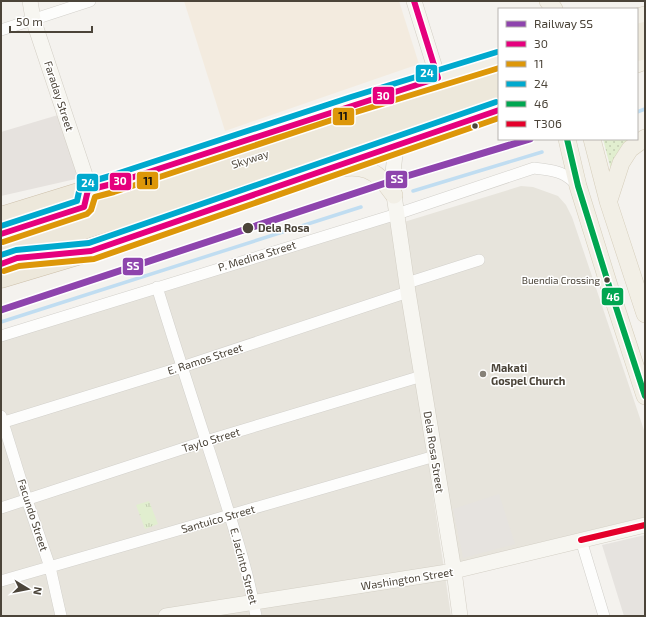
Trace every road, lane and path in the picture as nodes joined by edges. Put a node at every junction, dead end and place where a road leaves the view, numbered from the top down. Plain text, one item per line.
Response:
1 (30, 1) edge
2 (90, 1) edge
3 (414, 1) edge
4 (33, 19) junction
5 (1, 30) edge
6 (498, 60) edge
7 (438, 78) junction
8 (498, 79) edge
9 (498, 96) edge
10 (498, 110) edge
11 (645, 138) edge
12 (592, 140) edge
13 (566, 141) edge
14 (396, 146) junction
15 (192, 172) dead end
16 (318, 172) junction
17 (578, 186) junction
18 (198, 195) dead end
19 (394, 195) junction
20 (86, 199) junction
21 (608, 201) junction
22 (397, 214) junction
23 (1, 217) edge
24 (1, 234) edge
25 (1, 239) edge
26 (91, 251) junction
27 (6, 259) edge
28 (479, 260) dead end
29 (1, 278) edge
30 (157, 287) junction
31 (407, 288) junction
32 (645, 314) edge
33 (1, 336) edge
34 (182, 366) junction
35 (422, 376) junction
36 (645, 396) edge
37 (2, 420) edge
38 (206, 441) junction
39 (435, 456) junction
40 (27, 500) junction
41 (1, 508) edge
42 (230, 515) junction
43 (645, 525) edge
44 (581, 540) junction
45 (50, 567) junction
46 (454, 571) junction
47 (1, 581) edge
48 (255, 609) edge
49 (61, 616) edge
50 (166, 616) edge
51 (460, 616) edge
52 (604, 616) edge

1 - 4 street, Faraday Street
2 - 4 street
3 - 7 street
4 - 5 street
4 - 20 street, Faraday Street
6 - 7 main road
7 - 20 main road
8 - 25 highway, Skyway, bridge
9 - 27 highway, Skyway, bridge
10 - 14 main road
11 - 21 main road
12 - 21 main road
13 - 17 main road
14 - 16 main road
14 - 19 street, Dela Rosa Street
15 - 20 main road
16 - 19 main road
16 - 26 main road
17 - 22 street, P. Medina Street
17 - 36 main road
18 - 27 main road
19 - 22 street, Dela Rosa Street
20 - 23 highway
20 - 24 main road
21 - 32 main road
22 - 30 street, P. Medina Street
22 - 31 street, Dela Rosa Street
26 - 27 main road
26 - 29 highway
28 - 31 street, E. Ramos Street
30 - 33 street, P. Medina Street
30 - 34 street, E. Jacinto Street
31 - 34 street, E. Ramos Street
31 - 35 street, Dela Rosa Street
34 - 37 street, E. Ramos Street
34 - 38 street, E. Jacinto Street
35 - 38 street, Taylo Street
35 - 39 street, Dela Rosa Street
37 - 40 street, Facundo Street
38 - 40 street, Taylo Street
38 - 42 street, E. Jacinto Street
39 - 42 street, Santuico Street
39 - 46 street, Dela Rosa Street
40 - 41 street, Taylo Street
40 - 45 street, Facundo Street
42 - 45 street, Santuico Street
42 - 48 street, E. Jacinto Street
43 - 44 street, Washington Street
44 - 46 street, Washington Street
44 - 52 street
45 - 47 street, Santuico Street
45 - 49 street, Facundo Street
46 - 48 street, Washington Street
46 - 51 street, Dela Rosa Street
48 - 50 street, Washington Street

